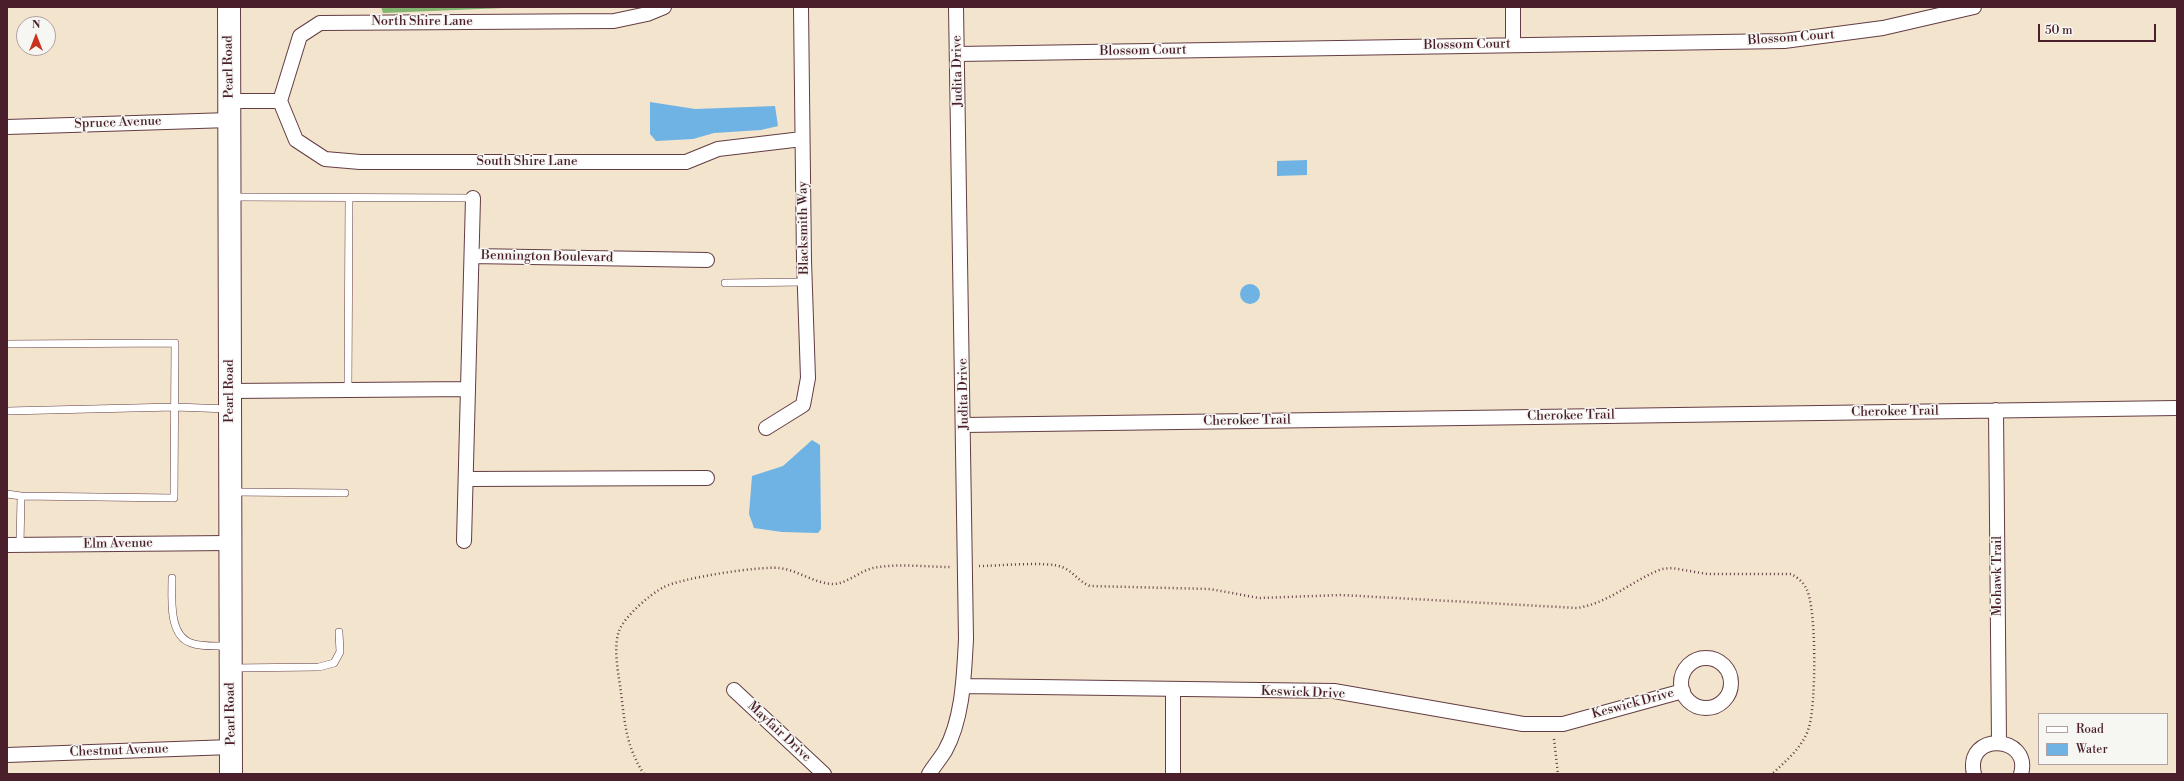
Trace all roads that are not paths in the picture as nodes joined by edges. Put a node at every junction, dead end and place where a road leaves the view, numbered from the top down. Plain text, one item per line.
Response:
1 (228, 7) edge
2 (664, 7) edge
3 (801, 7) edge
4 (956, 7) edge
5 (1513, 7) edge
6 (1974, 7) edge
7 (1513, 44) junction
8 (958, 54) junction
9 (280, 101) junction
10 (230, 111) junction
11 (7, 127) edge
12 (802, 139) junction
13 (230, 197) junction
14 (348, 198) junction
15 (473, 198) joint
16 (472, 256) junction
17 (707, 260) dead end
18 (805, 282) junction
19 (725, 283) dead end
20 (7, 344) edge
21 (468, 389) junction
22 (348, 390) junction
23 (230, 400) junction
24 (175, 407) junction
25 (2177, 408) edge
26 (7, 410) edge
27 (1996, 410) junction
28 (964, 425) junction
29 (766, 428) dead end
30 (707, 478) dead end
31 (466, 479) junction
32 (229, 492) junction
33 (7, 494) edge
34 (345, 494) dead end
35 (21, 496) junction
36 (464, 541) dead end
37 (229, 543) junction
38 (14, 545) edge
39 (172, 578) dead end
40 (339, 632) dead end
41 (230, 646) junction
42 (230, 668) junction
43 (964, 686) junction
44 (734, 690) dead end
45 (1173, 690) junction
46 (1683, 691) dead end
47 (1999, 742) junction
48 (231, 747) junction
49 (7, 755) edge
50 (231, 774) edge
51 (824, 774) edge
52 (929, 774) edge
53 (1173, 774) edge
54 (1974, 774) edge
55 (2021, 774) edge

1 - 10 main road, Pearl Road
2 - 9 street, North Shire Lane
3 - 12 street, Blacksmith Way
4 - 8 street, Judita Drive
5 - 7 street
6 - 7 street, Blossom Court
7 - 8 street, Blossom Court
8 - 28 street, Judita Drive
9 - 10 street
9 - 12 street, South Shire Lane
10 - 11 street, Spruce Avenue
10 - 13 main road, Pearl Road
12 - 18 street, Blacksmith Way
13 - 14 lane
13 - 23 main road, Pearl Road
14 - 15 lane
14 - 22 lane
15 - 16 street
16 - 17 street, Bennington Boulevard
16 - 21 street, Bennington Boulevard
18 - 19 lane
18 - 29 street, Blacksmith Way
20 - 24 lane
21 - 22 street
21 - 31 street, Bennington Boulevard
22 - 23 street
23 - 24 lane
23 - 32 main road, Pearl Road
24 - 26 lane
24 - 35 lane
25 - 27 street, Cherokee Trail
27 - 28 street, Cherokee Trail
27 - 47 street, Mohawk Trail
28 - 43 street, Judita Drive
30 - 31 street
31 - 36 street, Bennington Boulevard
32 - 34 lane
32 - 37 main road, Pearl Road
33 - 35 lane
35 - 38 lane
37 - 38 street, Elm Avenue
37 - 41 main road, Pearl Road
39 - 41 lane
40 - 42 lane
41 - 42 main road, Pearl Road
42 - 48 main road, Pearl Road
43 - 45 street, Keswick Drive
43 - 52 street, Judita Drive
44 - 51 street, Mayfair Drive
45 - 46 street, Keswick Drive
45 - 53 street
47 - 54 street
47 - 55 street
48 - 49 street, Chestnut Avenue
48 - 50 main road, Pearl Road

